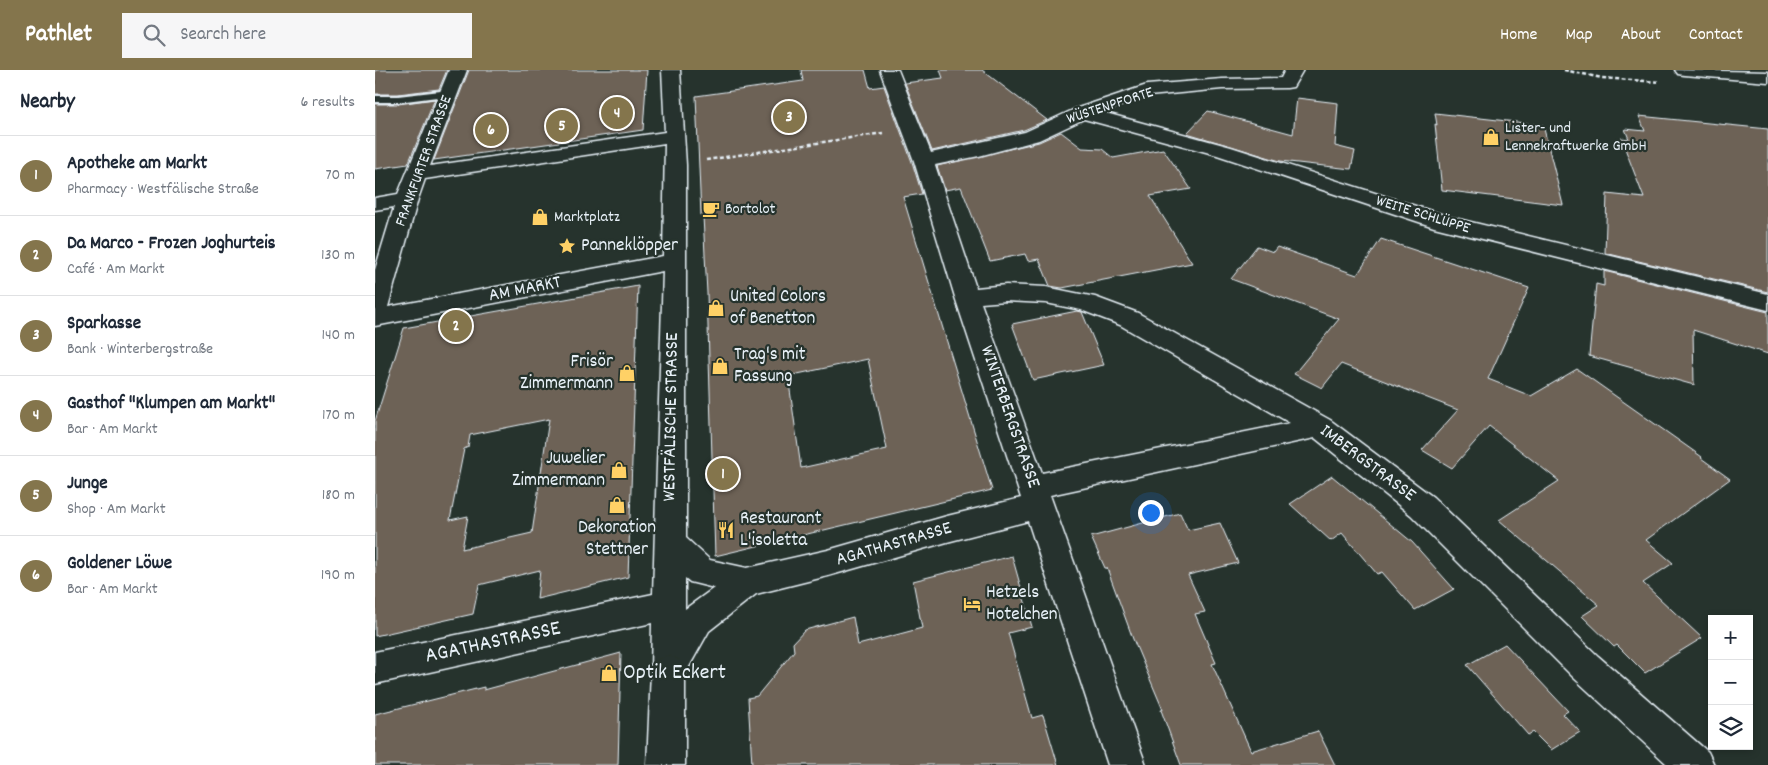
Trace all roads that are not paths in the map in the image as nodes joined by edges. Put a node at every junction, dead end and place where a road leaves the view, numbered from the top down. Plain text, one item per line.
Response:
1 (458, 70) edge
2 (671, 70) edge
3 (889, 70) edge
4 (1294, 70) edge
5 (1684, 70) edge
6 (1768, 77) edge
7 (449, 93) junction
8 (375, 100) edge
9 (1082, 112) junction
10 (673, 136) junction
11 (924, 161) junction
12 (418, 174) junction
13 (407, 199) junction
14 (375, 204) edge
15 (675, 261) junction
16 (967, 297) junction
17 (1768, 302) edge
18 (375, 311) edge
19 (375, 318) edge
20 (1320, 427) junction
21 (1036, 496) junction
22 (670, 543) junction
23 (747, 582) junction
24 (669, 605) junction
25 (375, 668) edge
26 (668, 671) junction
27 (666, 765) edge
28 (1127, 765) edge
29 (1695, 765) edge

1 - 7 street, FRANKFURTER STRASSE
2 - 10 street, WESTFÄLISCHE STRASSE
3 - 11 street, WINTERBERGSTRASSE
4 - 9 street, WÜSTENPFORTE
5 - 6 street
7 - 8 lane
7 - 12 street, FRANKFURTER STRASSE
9 - 11 street, WÜSTENPFORTE
9 - 17 street, WEITE SCHLÜPPE
10 - 12 street
10 - 15 street, WESTFÄLISCHE STRASSE
11 - 16 street, WINTERBERGSTRASSE
12 - 13 street, FRANKFURTER STRASSE
13 - 14 street
13 - 18 street, FRANKFURTER STRASSE
15 - 19 street, AM MARKT
15 - 22 street, WESTFÄLISCHE STRASSE
16 - 20 street, IMBERGSTRASSE
16 - 21 street, WINTERBERGSTRASSE
20 - 21 street, AGATHASTRASSE
20 - 29 street, IMBERGSTRASSE
21 - 23 street, AGATHASTRASSE
21 - 28 street, WINTERBERGSTRASSE
22 - 23 street, AGATHASTRASSE
22 - 24 street, WESTFÄLISCHE STRASSE
23 - 26 street, AGATHASTRASSE
24 - 25 street, AGATHASTRASSE
24 - 26 street, WESTFÄLISCHE STRASSE
26 - 27 street, WESTFÄLISCHE STRASSE

